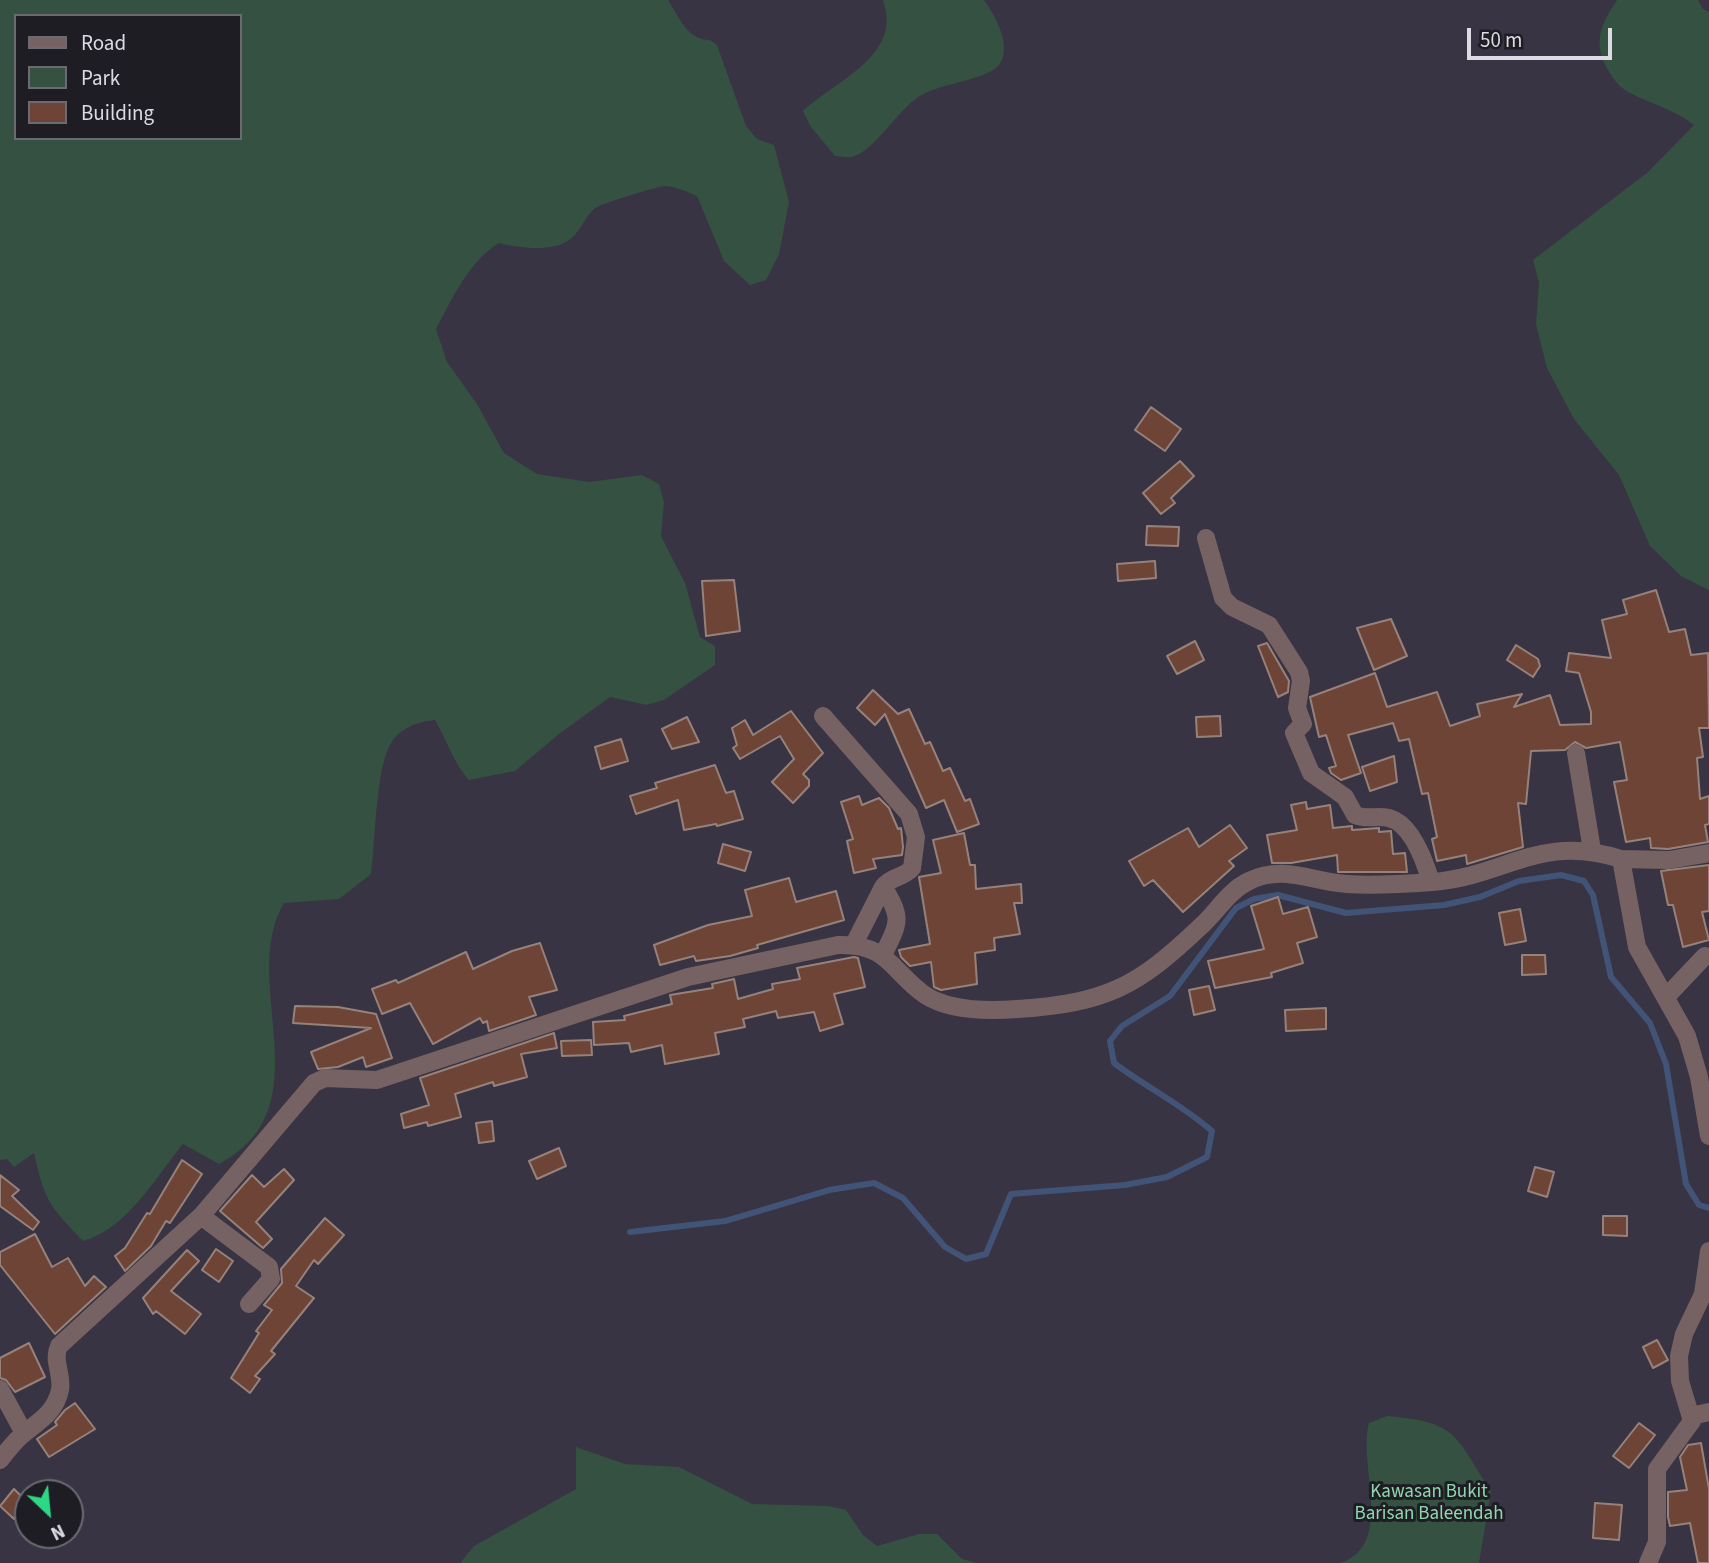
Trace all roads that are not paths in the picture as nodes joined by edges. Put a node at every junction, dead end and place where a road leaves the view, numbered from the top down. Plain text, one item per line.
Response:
1 (1206, 538) dead end
2 (823, 716) dead end
3 (1576, 753) dead end
4 (1592, 850) junction
5 (1709, 853) edge
6 (1621, 859) junction
7 (1432, 882) junction
8 (883, 887) junction
9 (854, 944) junction
10 (883, 954) junction
11 (1705, 956) dead end
12 (1667, 996) junction
13 (1709, 1136) edge
14 (201, 1216) junction
15 (1709, 1251) edge
16 (249, 1304) dead end
17 (0, 1389) edge
18 (1709, 1412) edge
19 (1691, 1416) junction
20 (24, 1433) junction
21 (0, 1460) edge
22 (1648, 1563) edge

1 - 7 street
2 - 8 street
3 - 4 street
4 - 6 street
4 - 7 street
5 - 6 street
6 - 12 street
7 - 10 street
8 - 9 street
8 - 10 street
9 - 10 street
9 - 14 street
11 - 12 street
12 - 13 street
14 - 16 street
14 - 20 street
15 - 19 street
17 - 20 street
18 - 19 street
19 - 22 street
20 - 21 street

